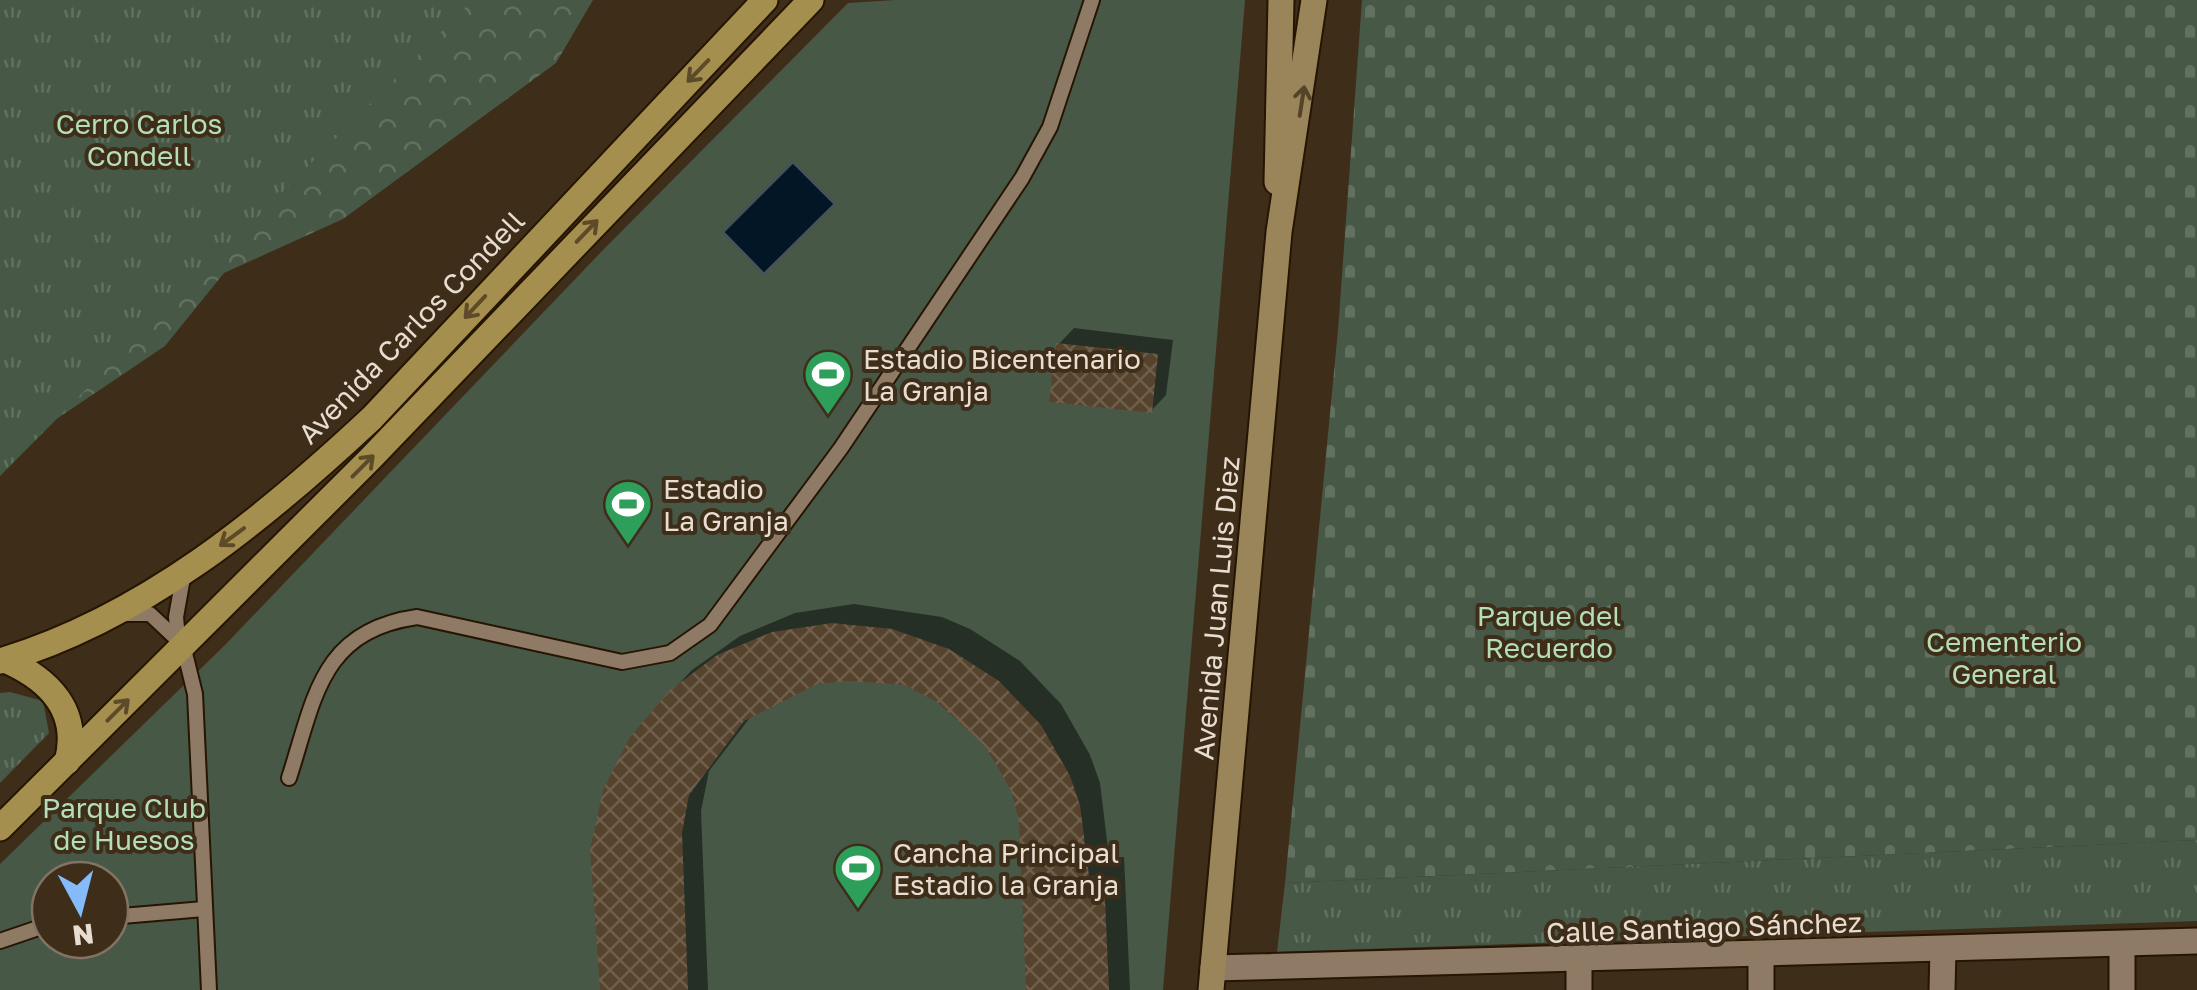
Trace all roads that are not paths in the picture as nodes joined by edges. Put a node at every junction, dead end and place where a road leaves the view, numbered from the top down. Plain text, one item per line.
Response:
1 (765, 0) edge
2 (811, 0) edge
3 (1092, 0) edge
4 (1281, 0) edge
5 (1314, 0) edge
6 (1279, 232) junction
7 (184, 571) junction
8 (117, 614) junction
9 (181, 642) junction
10 (2, 661) edge
11 (67, 762) junction
12 (289, 778) dead end
13 (0, 828) edge
14 (204, 909) junction
15 (130, 915) edge
16 (30, 931) edge
17 (0, 941) edge
18 (2197, 941) edge
19 (2122, 944) junction
20 (1942, 950) junction
21 (1761, 955) junction
22 (1579, 960) junction
23 (1357, 978) edge
24 (1212, 979) edge
25 (209, 990) edge
26 (1580, 990) edge
27 (1761, 990) edge
28 (1942, 990) edge
29 (2122, 990) edge

1 -> 7 main road, Avenida Carlos Condell
9 -> 2 main road
3 - 12 lane
4 - 6 main road, Avenida Juan Luis Diez
6 -> 5 main road, Avenida Juan Luis Diez
6 - 24 main road, Avenida Juan Luis Diez
7 - 8 main road, Avenida Carlos Condell
7 - 9 lane
8 - 9 lane
8 - 10 main road, Avenida Carlos Condell
11 -> 9 main road
9 - 14 lane
10 - 11 main road
11 - 13 main road
14 - 15 lane
14 - 25 lane
16 - 17 lane
18 - 19 street, Calle Santiago Sánchez
19 - 20 street, Calle Santiago Sánchez
19 - 29 street
20 - 21 street, Calle Santiago Sánchez
20 - 28 street
21 - 22 street, Calle Santiago Sánchez
21 - 27 street
22 - 23 street, Calle Santiago Sánchez
22 - 26 street
23 - 24 street, Calle Santiago Sánchez

